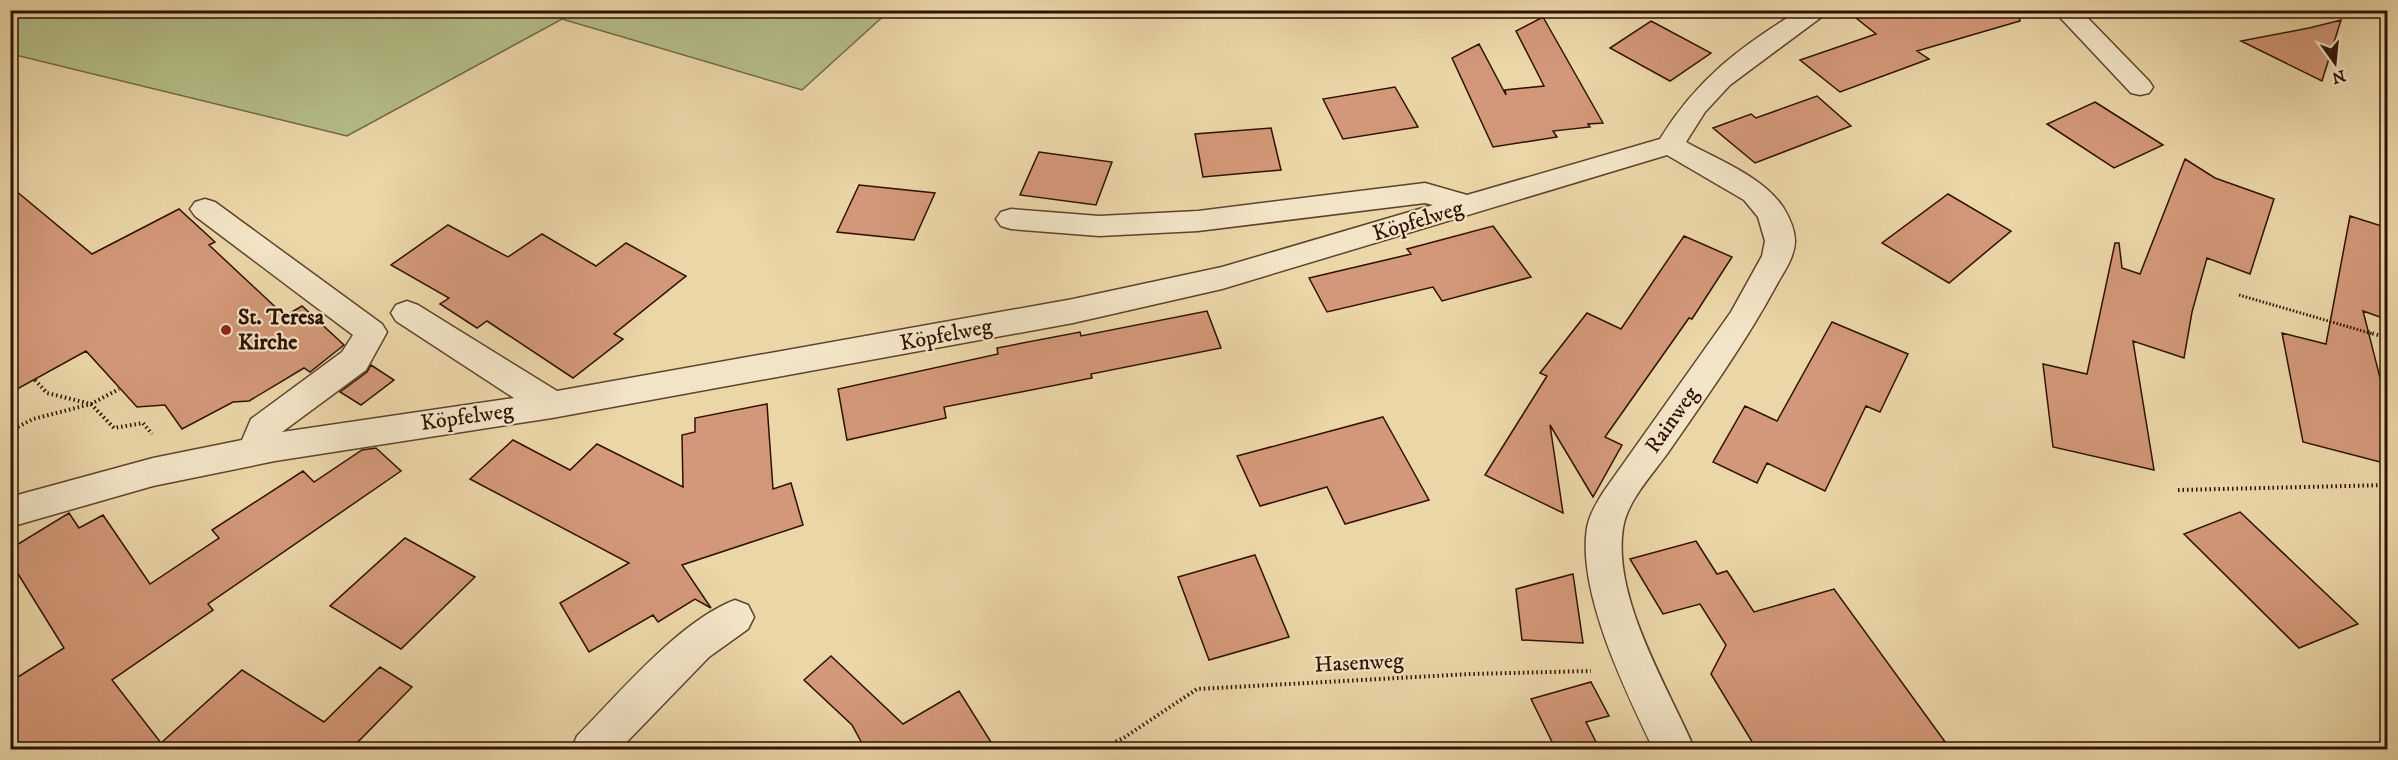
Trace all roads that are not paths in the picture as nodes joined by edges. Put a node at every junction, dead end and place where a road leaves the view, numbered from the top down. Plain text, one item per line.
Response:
1 (1820, 10) edge
2 (2065, 10) edge
3 (2140, 87) dead end
4 (1670, 145) junction
5 (1469, 206) junction
6 (205, 209) dead end
7 (1011, 219) dead end
8 (407, 313) dead end
9 (552, 405) junction
10 (256, 451) junction
11 (10, 512) edge
12 (735, 617) dead end
13 (591, 750) edge
14 (1675, 750) edge

1 - 4 street
2 - 3 street
4 - 5 street, Köpfelweg
4 - 14 street, Rainweg
5 - 7 street
5 - 9 street, Köpfelweg
6 - 10 street
8 - 9 street
9 - 10 street, Köpfelweg
10 - 11 street, Köpfelweg
12 - 13 street

